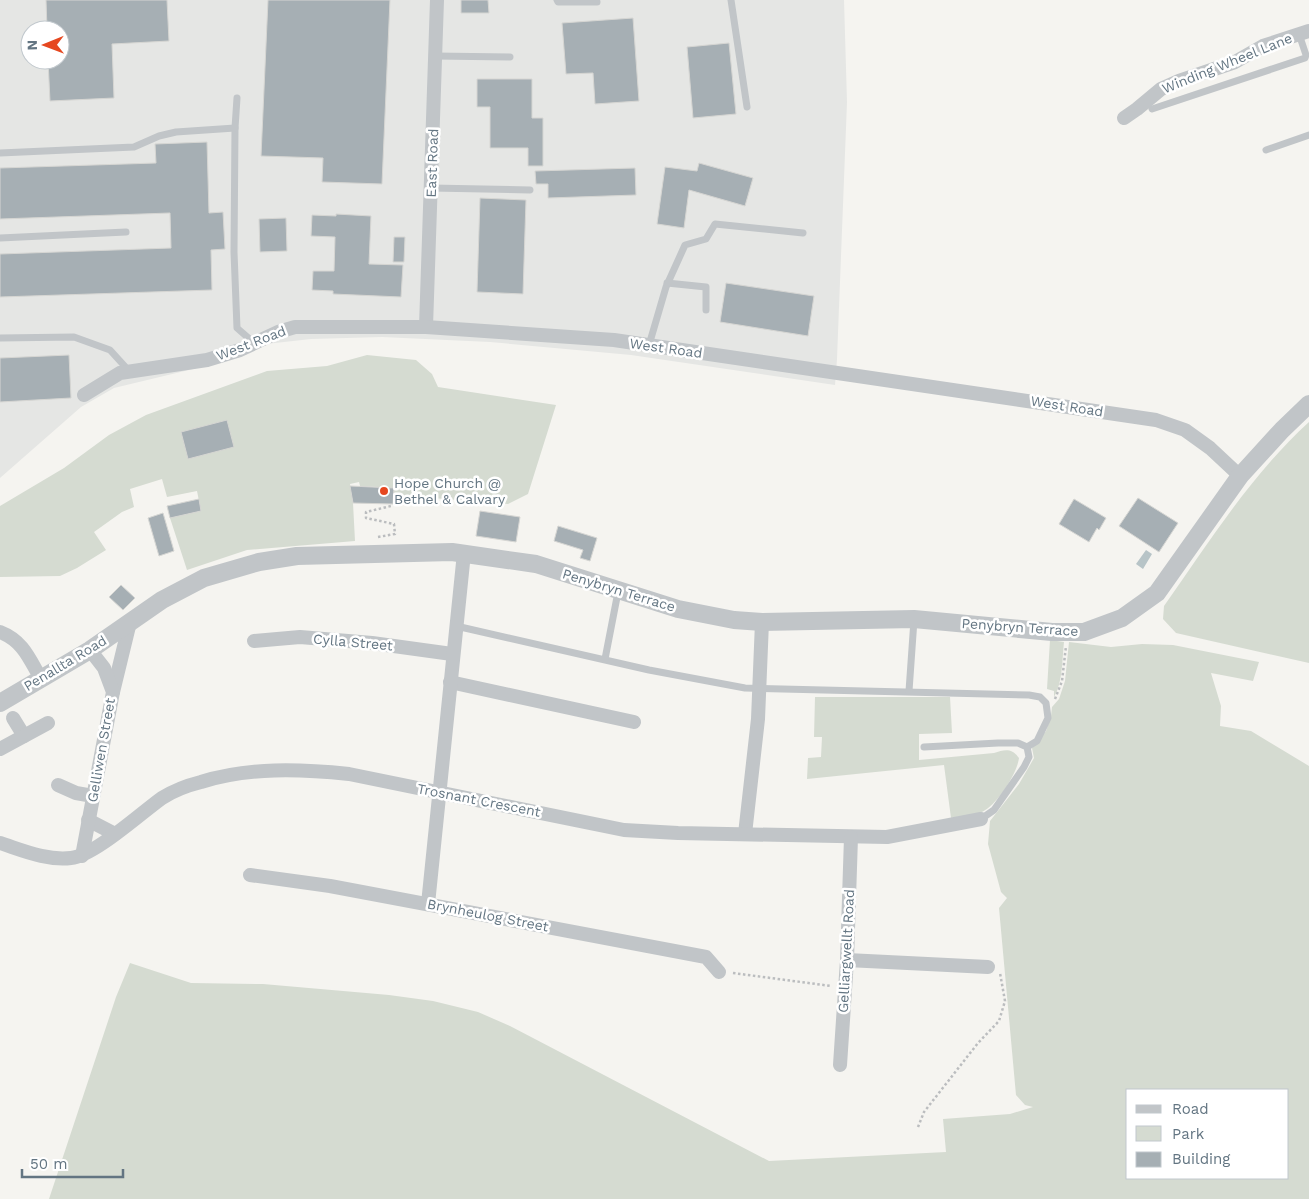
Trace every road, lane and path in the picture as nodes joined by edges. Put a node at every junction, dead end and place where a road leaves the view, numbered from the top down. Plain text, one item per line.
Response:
1 (437, 0) edge
2 (557, 0) edge
3 (731, 0) edge
4 (598, 2) dead end
5 (1304, 32) edge
6 (1306, 55) junction
7 (435, 56) junction
8 (510, 57) dead end
9 (1309, 63) edge
10 (237, 98) dead end
11 (747, 107) dead end
12 (1152, 109) dead end
13 (1124, 118) dead end
14 (234, 128) junction
15 (1309, 135) edge
16 (1266, 150) dead end
17 (0, 153) edge
18 (431, 188) junction
19 (530, 190) dead end
20 (126, 232) dead end
21 (803, 233) dead end
22 (0, 238) edge
23 (668, 283) junction
24 (706, 310) dead end
25 (426, 327) junction
26 (0, 338) edge
27 (254, 344) junction
28 (649, 345) junction
29 (130, 372) junction
30 (84, 395) dead end
31 (1309, 404) edge
32 (1240, 476) junction
33 (390, 506) dead end
34 (362, 553) junction
35 (464, 553) junction
36 (618, 592) junction
37 (914, 618) junction
38 (130, 622) junction
39 (762, 622) junction
40 (456, 626) junction
41 (0, 632) edge
42 (1067, 632) junction
43 (254, 641) dead end
44 (90, 650) junction
45 (452, 654) junction
46 (605, 659) junction
47 (41, 679) junction
48 (450, 682) junction
49 (760, 689) junction
50 (112, 692) junction
51 (909, 692) junction
52 (0, 703) edge
53 (1046, 703) junction
54 (13, 718) dead end
55 (634, 722) dead end
56 (48, 723) dead end
57 (24, 736) junction
58 (924, 747) dead end
59 (1027, 748) junction
60 (0, 749) edge
61 (58, 785) dead end
62 (439, 792) junction
63 (93, 796) junction
64 (981, 819) joint
65 (88, 820) junction
66 (115, 834) junction
67 (746, 834) junction
68 (851, 837) junction
69 (0, 843) edge
70 (82, 856) junction
71 (250, 875) dead end
72 (428, 904) junction
73 (847, 960) junction
74 (988, 967) joint
75 (719, 972) joint
76 (845, 987) junction
77 (840, 1066) dead end
78 (918, 1127) dead end

1 - 7 street, East Road
2 - 4 lane
3 - 11 lane
5 - 6 lane
5 - 13 street, Winding Wheel Lane
6 - 9 lane
6 - 12 lane
7 - 8 lane
7 - 18 street, East Road
10 - 14 lane
14 - 17 lane
14 - 27 lane
15 - 16 lane
18 - 19 lane
18 - 25 street, East Road
20 - 22 lane
21 - 23 lane
23 - 24 lane
23 - 28 lane
25 - 27 street, West Road
25 - 28 street, West Road
26 - 29 lane
27 - 29 street, West Road
28 - 32 street, West Road
29 - 30 street, West Road
31 - 32 street, Penybryn Terrace
32 - 42 street, Penybryn Terrace
33 - 34 path
34 - 35 street, Penybryn Terrace
34 - 38 street, Penybryn Terrace
35 - 36 street, Penybryn Terrace
35 - 40 street
36 - 39 street, Penybryn Terrace
36 - 46 lane
37 - 39 street, Penybryn Terrace
37 - 42 street, Penybryn Terrace
37 - 51 lane
38 - 44 street, Penallta Road
38 - 50 street
39 - 49 street
40 - 45 street
40 - 46 lane
41 - 47 street
42 - 53 path
43 - 45 street, Cylla Street
44 - 47 street, Penallta Road
44 - 50 street, Gelliwen Street
45 - 48 street
46 - 49 lane
47 - 52 street, Penallta Road
48 - 55 street
48 - 62 street
49 - 51 lane
49 - 67 street
50 - 63 street, Gelliwen Street
51 - 53 lane
53 - 59 lane
54 - 57 street
56 - 57 street
57 - 60 street
58 - 59 lane
59 - 64 lane
61 - 63 street
62 - 66 street, Trosnant Crescent
62 - 67 street, Trosnant Crescent
62 - 72 street
63 - 65 street, Gelliwen Street
64 - 68 street, Trosnant Crescent
65 - 66 street
65 - 70 street, Gelliwen Street
66 - 70 street, Trosnant Crescent
67 - 68 street, Trosnant Crescent
68 - 73 street, Gelliargwellt Road
69 - 70 street
71 - 72 street, Brynheulog Street
72 - 75 street, Brynheulog Street
73 - 74 street
73 - 76 street, Gelliargwellt Road
74 - 78 path
75 - 76 path
76 - 77 street, Gelliargwellt Road

